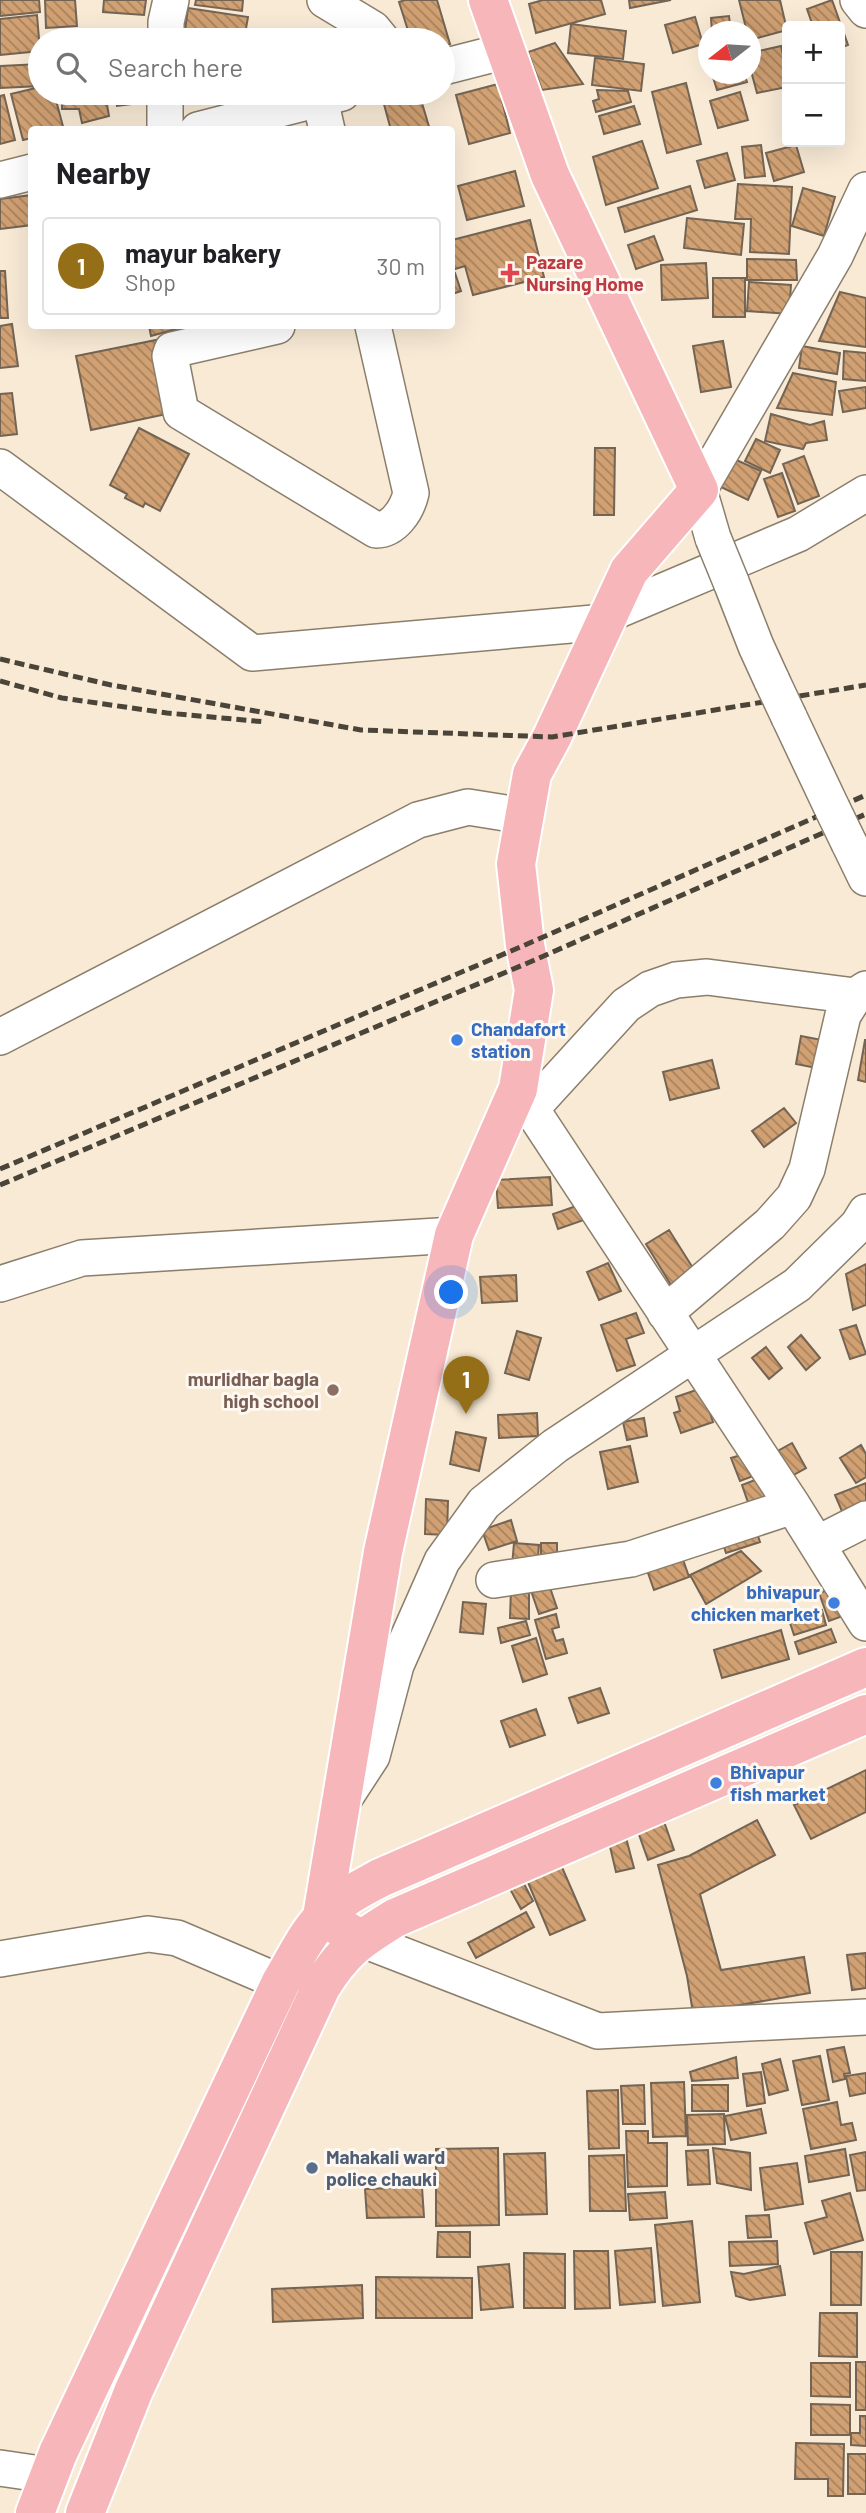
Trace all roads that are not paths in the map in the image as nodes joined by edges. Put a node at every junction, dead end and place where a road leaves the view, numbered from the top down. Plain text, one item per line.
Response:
1 (171, 0) edge
2 (325, 0) edge
3 (488, 0) edge
4 (858, 0) edge
5 (866, 10) edge
6 (166, 28) edge
7 (371, 28) edge
8 (506, 51) junction
9 (455, 64) edge
10 (165, 105) edge
11 (330, 107) edge
12 (165, 126) edge
13 (221, 126) edge
14 (28, 173) edge
15 (0, 180) edge
16 (866, 190) edge
17 (264, 329) edge
18 (374, 329) edge
19 (0, 467) edge
20 (699, 490) junction
21 (866, 493) edge
22 (607, 618) junction
23 (524, 816) junction
24 (866, 878) edge
25 (860, 992) edge
26 (0, 1037) edge
27 (524, 1100) junction
28 (866, 1212) edge
29 (454, 1235) junction
30 (0, 1284) edge
31 (665, 1313) junction
32 (693, 1356) junction
33 (793, 1506) junction
34 (866, 1519) edge
35 (817, 1544) junction
36 (494, 1580) dead end
37 (866, 1622) edge
38 (866, 1667) edge
39 (866, 1714) edge
40 (340, 1805) junction
41 (323, 1917) junction
42 (361, 1939) junction
43 (0, 1959) edge
44 (281, 1982) junction
45 (316, 1998) junction
46 (866, 2017) edge
47 (0, 2468) edge
48 (48, 2475) junction
49 (34, 2513) edge
50 (85, 2513) edge

1 - 6 street
2 - 7 street
3 - 8 main road
4 - 5 street
8 - 9 street
8 - 20 main road
10 - 12 street
11 - 13 street
14 - 15 street
16 - 20 street
17 - 18 street
19 - 22 street
20 - 22 main road
20 - 24 street, bridge
21 - 22 street
22 - 23 main road
23 - 26 street
23 - 27 main road
25 - 27 street
25 - 31 street
27 - 29 main road
27 - 31 street
28 - 32 street
29 - 30 street
29 - 40 main road
31 - 32 street
32 - 33 street
32 - 40 street
33 - 35 street
33 - 36 street
34 - 35 street
35 - 37 street
38 - 41 main road
39 - 42 main road
40 - 41 main road
41 - 42 main road
41 - 44 main road
42 - 45 main road
42 - 46 street
43 - 44 street
44 - 45 street
44 - 48 main road
45 - 50 main road
47 - 48 street
48 - 49 main road

